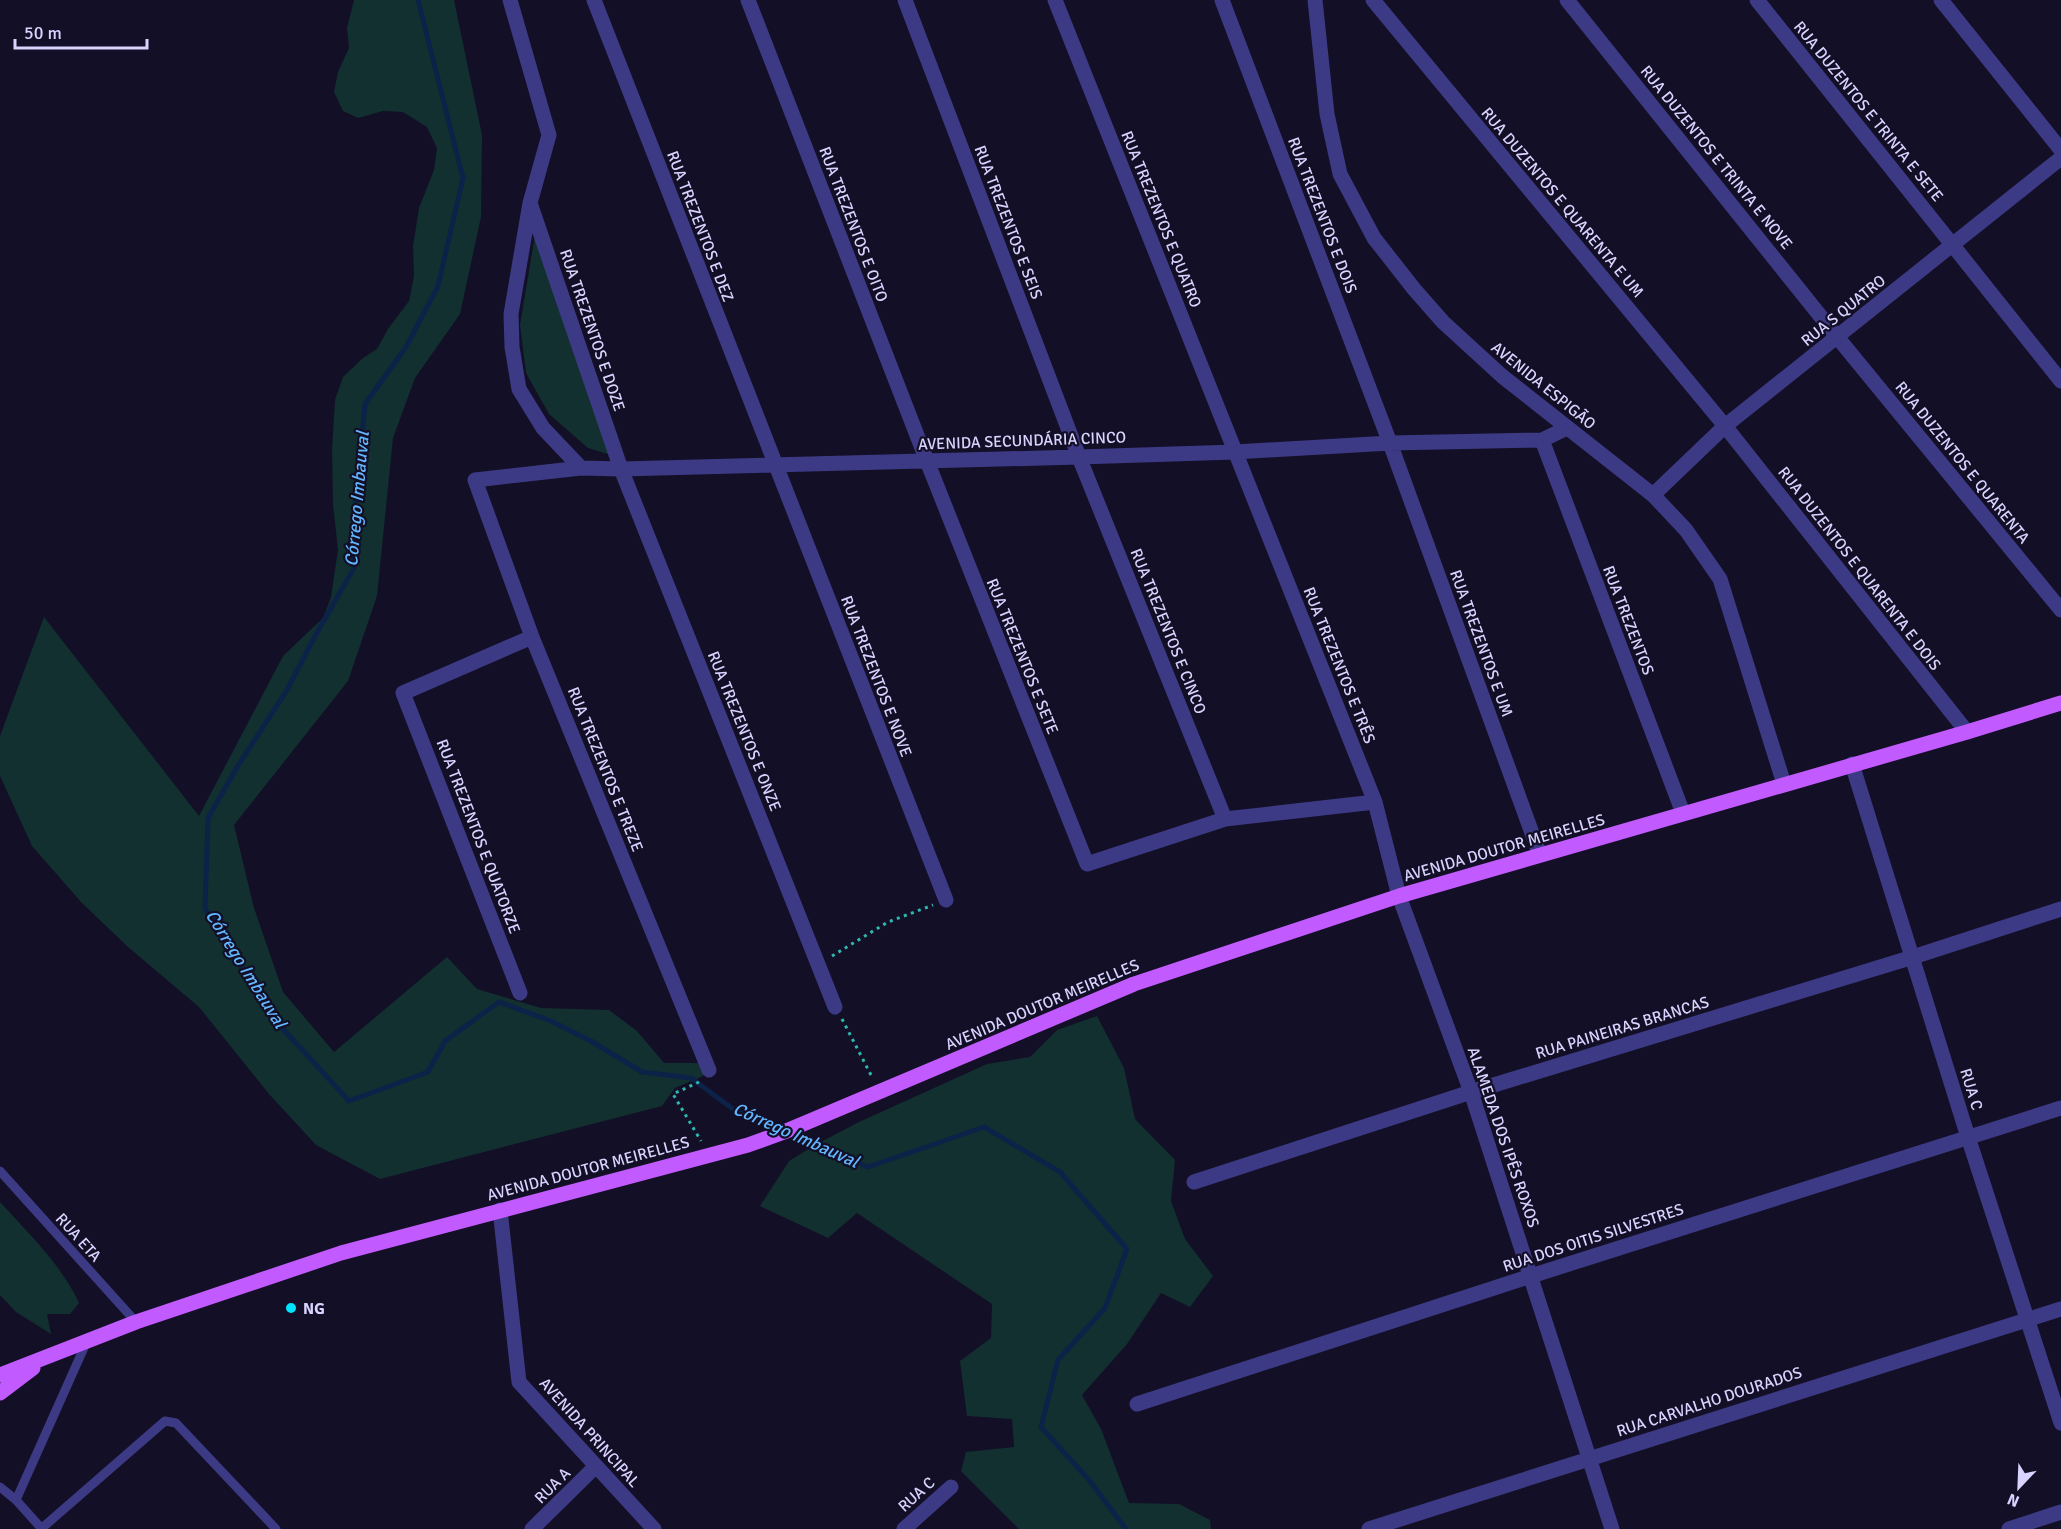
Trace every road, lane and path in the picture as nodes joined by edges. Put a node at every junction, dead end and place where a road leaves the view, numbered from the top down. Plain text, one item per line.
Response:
1 (510, 0) edge
2 (594, 0) edge
3 (748, 0) edge
4 (905, 0) edge
5 (1056, 0) edge
6 (1222, 0) edge
7 (1315, 0) edge
8 (1373, 0) edge
9 (1568, 0) edge
10 (1757, 0) edge
11 (1941, 0) edge
12 (2061, 150) edge
13 (2061, 158) edge
14 (530, 203) junction
15 (1953, 244) junction
16 (1838, 338) junction
17 (2061, 381) edge
18 (1725, 426) junction
19 (1567, 428) junction
20 (1542, 440) junction
21 (1390, 443) junction
22 (1235, 452) junction
23 (1079, 457) junction
24 (927, 461) junction
25 (774, 465) junction
26 (581, 468) junction
27 (621, 469) junction
28 (475, 480) joint
29 (1653, 495) junction
30 (2061, 610) edge
31 (532, 637) junction
32 (2061, 703) edge
33 (1967, 732) junction
34 (1852, 764) junction
35 (1784, 784) junction
36 (1375, 802) junction
37 (1683, 813) junction
38 (1225, 819) junction
39 (1540, 855) junction
40 (1400, 896) junction
41 (946, 900) joint
42 (2061, 909) edge
43 (1913, 957) junction
44 (818, 964) junction
45 (520, 993) dead end
46 (835, 1007) joint
47 (707, 1075) joint
48 (880, 1092) junction
49 (1471, 1092) junction
50 (2061, 1108) edge
51 (1968, 1137) junction
52 (710, 1155) junction
53 (0, 1171) edge
54 (1194, 1182) dead end
55 (500, 1210) junction
56 (1532, 1276) junction
57 (2061, 1309) edge
58 (2027, 1319) junction
59 (136, 1322) junction
60 (88, 1339) junction
61 (45, 1359) junction
62 (0, 1375) edge
63 (0, 1394) edge
64 (1137, 1404) dead end
65 (2061, 1423) edge
66 (1588, 1458) junction
67 (596, 1466) junction
68 (951, 1486) dead end
69 (0, 1487) edge
70 (16, 1500) junction
71 (2061, 1512) edge
72 (42, 1529) edge
73 (276, 1529) edge
74 (532, 1529) edge
75 (654, 1529) edge
76 (904, 1529) edge
77 (1369, 1529) edge
78 (1612, 1529) edge
79 (2009, 1529) edge

1 - 14 street
2 - 25 street, RUA TREZENTOS E DEZ
3 - 24 street, RUA TREZENTOS E OITO
4 - 23 street, RUA TREZENTOS E SEIS
5 - 22 street, RUA TREZENTOS E QUATRO
6 - 21 street, RUA TREZENTOS E DOIS
7 - 19 street, AVENIDA ESPIGÃO
8 - 18 street, RUA DUZENTOS E QUARENTA E UM
9 - 16 street, RUA DUZENTOS E TRINTA E NOVE
10 - 15 street, RUA DUZENTOS E TRINTA E SETE
11 - 12 street
13 - 15 street, RUA S QUATRO
14 - 26 street
14 - 27 street, RUA TREZENTOS E DOZE
15 - 16 street, RUA S QUATRO
15 - 17 street, RUA DUZENTOS E TRINTA E SETE
16 - 18 street, RUA S QUATRO
16 - 30 street, RUA DUZENTOS E QUARENTA
18 - 29 street, RUA S QUATRO
18 - 33 street, RUA DUZENTOS E QUARENTA E DOIS
19 - 20 street, AVENIDA SECUNDÁRIA CINCO
19 - 29 street, AVENIDA ESPIGÃO
20 - 21 street, AVENIDA SECUNDÁRIA CINCO
20 - 37 street, RUA TREZENTOS
21 - 22 street, AVENIDA SECUNDÁRIA CINCO
21 - 39 street, RUA TREZENTOS E UM
22 - 23 street, AVENIDA SECUNDÁRIA CINCO
22 - 36 street, RUA TREZENTOS E TRÊS
23 - 24 street, AVENIDA SECUNDÁRIA CINCO
23 - 38 street, RUA TREZENTOS E CINCO
24 - 25 street, AVENIDA SECUNDÁRIA CINCO
24 - 38 street, RUA TREZENTOS E SETE
25 - 27 street, AVENIDA SECUNDÁRIA CINCO
25 - 41 street, RUA TREZENTOS E NOVE
26 - 27 street, AVENIDA SECUNDÁRIA CINCO
26 - 28 street, AVENIDA SECUNDÁRIA CINCO
27 - 44 street, RUA TREZENTOS E ONZE
28 - 31 street, RUA TREZENTOS E TREZE
29 - 35 street, AVENIDA ESPIGÃO
31 - 45 street, RUA TREZENTOS E QUATORZE
31 - 47 street, RUA TREZENTOS E TREZE
32 - 33 main road, AVENIDA DOUTOR MEIRELLES
33 - 34 main road, AVENIDA DOUTOR MEIRELLES
34 - 35 main road, AVENIDA DOUTOR MEIRELLES
34 - 43 street, RUA C
35 - 37 main road, AVENIDA DOUTOR MEIRELLES
36 - 38 street
36 - 40 street, RUA TREZENTOS E TRÊS
37 - 39 main road, AVENIDA DOUTOR MEIRELLES
39 - 40 main road, AVENIDA DOUTOR MEIRELLES
40 - 48 main road, AVENIDA DOUTOR MEIRELLES
40 - 49 street, ALAMEDA DOS IPÊS ROXOS
41 - 44 path
42 - 43 street, RUA PAINEIRAS BRANCAS
43 - 49 street, RUA PAINEIRAS BRANCAS
43 - 51 street, RUA C
44 - 46 street, RUA TREZENTOS E ONZE
46 - 48 path
47 - 52 path
48 - 52 main road, AVENIDA DOUTOR MEIRELLES
49 - 54 street, RUA PAINEIRAS BRANCAS
49 - 56 street, ALAMEDA DOS IPÊS ROXOS
50 - 51 street, RUA DOS OITIS SILVESTRES
51 - 56 street, RUA DOS OITIS SILVESTRES
51 - 58 street, RUA C
52 - 55 main road, AVENIDA DOUTOR MEIRELLES
53 - 59 lane, RUA ETA
55 - 59 main road, AVENIDA DOUTOR MEIRELLES
55 - 67 street, AVENIDA PRINCIPAL
56 - 64 street, RUA DOS OITIS SILVESTRES
56 - 66 street, ALAMEDA DOS IPÊS ROXOS
57 - 58 street, RUA CARVALHO DOURADOS
58 - 65 street, RUA C
58 - 66 street, RUA CARVALHO DOURADOS
59 - 60 main road, AVENIDA DOUTOR MEIRELLES
60 - 61 main road, AVENIDA DOUTOR MEIRELLES
60 - 70 lane
61 - 62 main road, AVENIDA DOUTOR MEIRELLES
61 - 63 main road, AVENIDA DOUTOR MEIRELLES
66 - 77 street, RUA CARVALHO DOURADOS
66 - 78 street, ALAMEDA DOS IPÊS ROXOS
67 - 74 street, RUA A
67 - 75 street, AVENIDA PRINCIPAL
68 - 76 street, RUA C
69 - 70 lane
70 - 72 lane
71 - 79 street
72 - 73 lane

